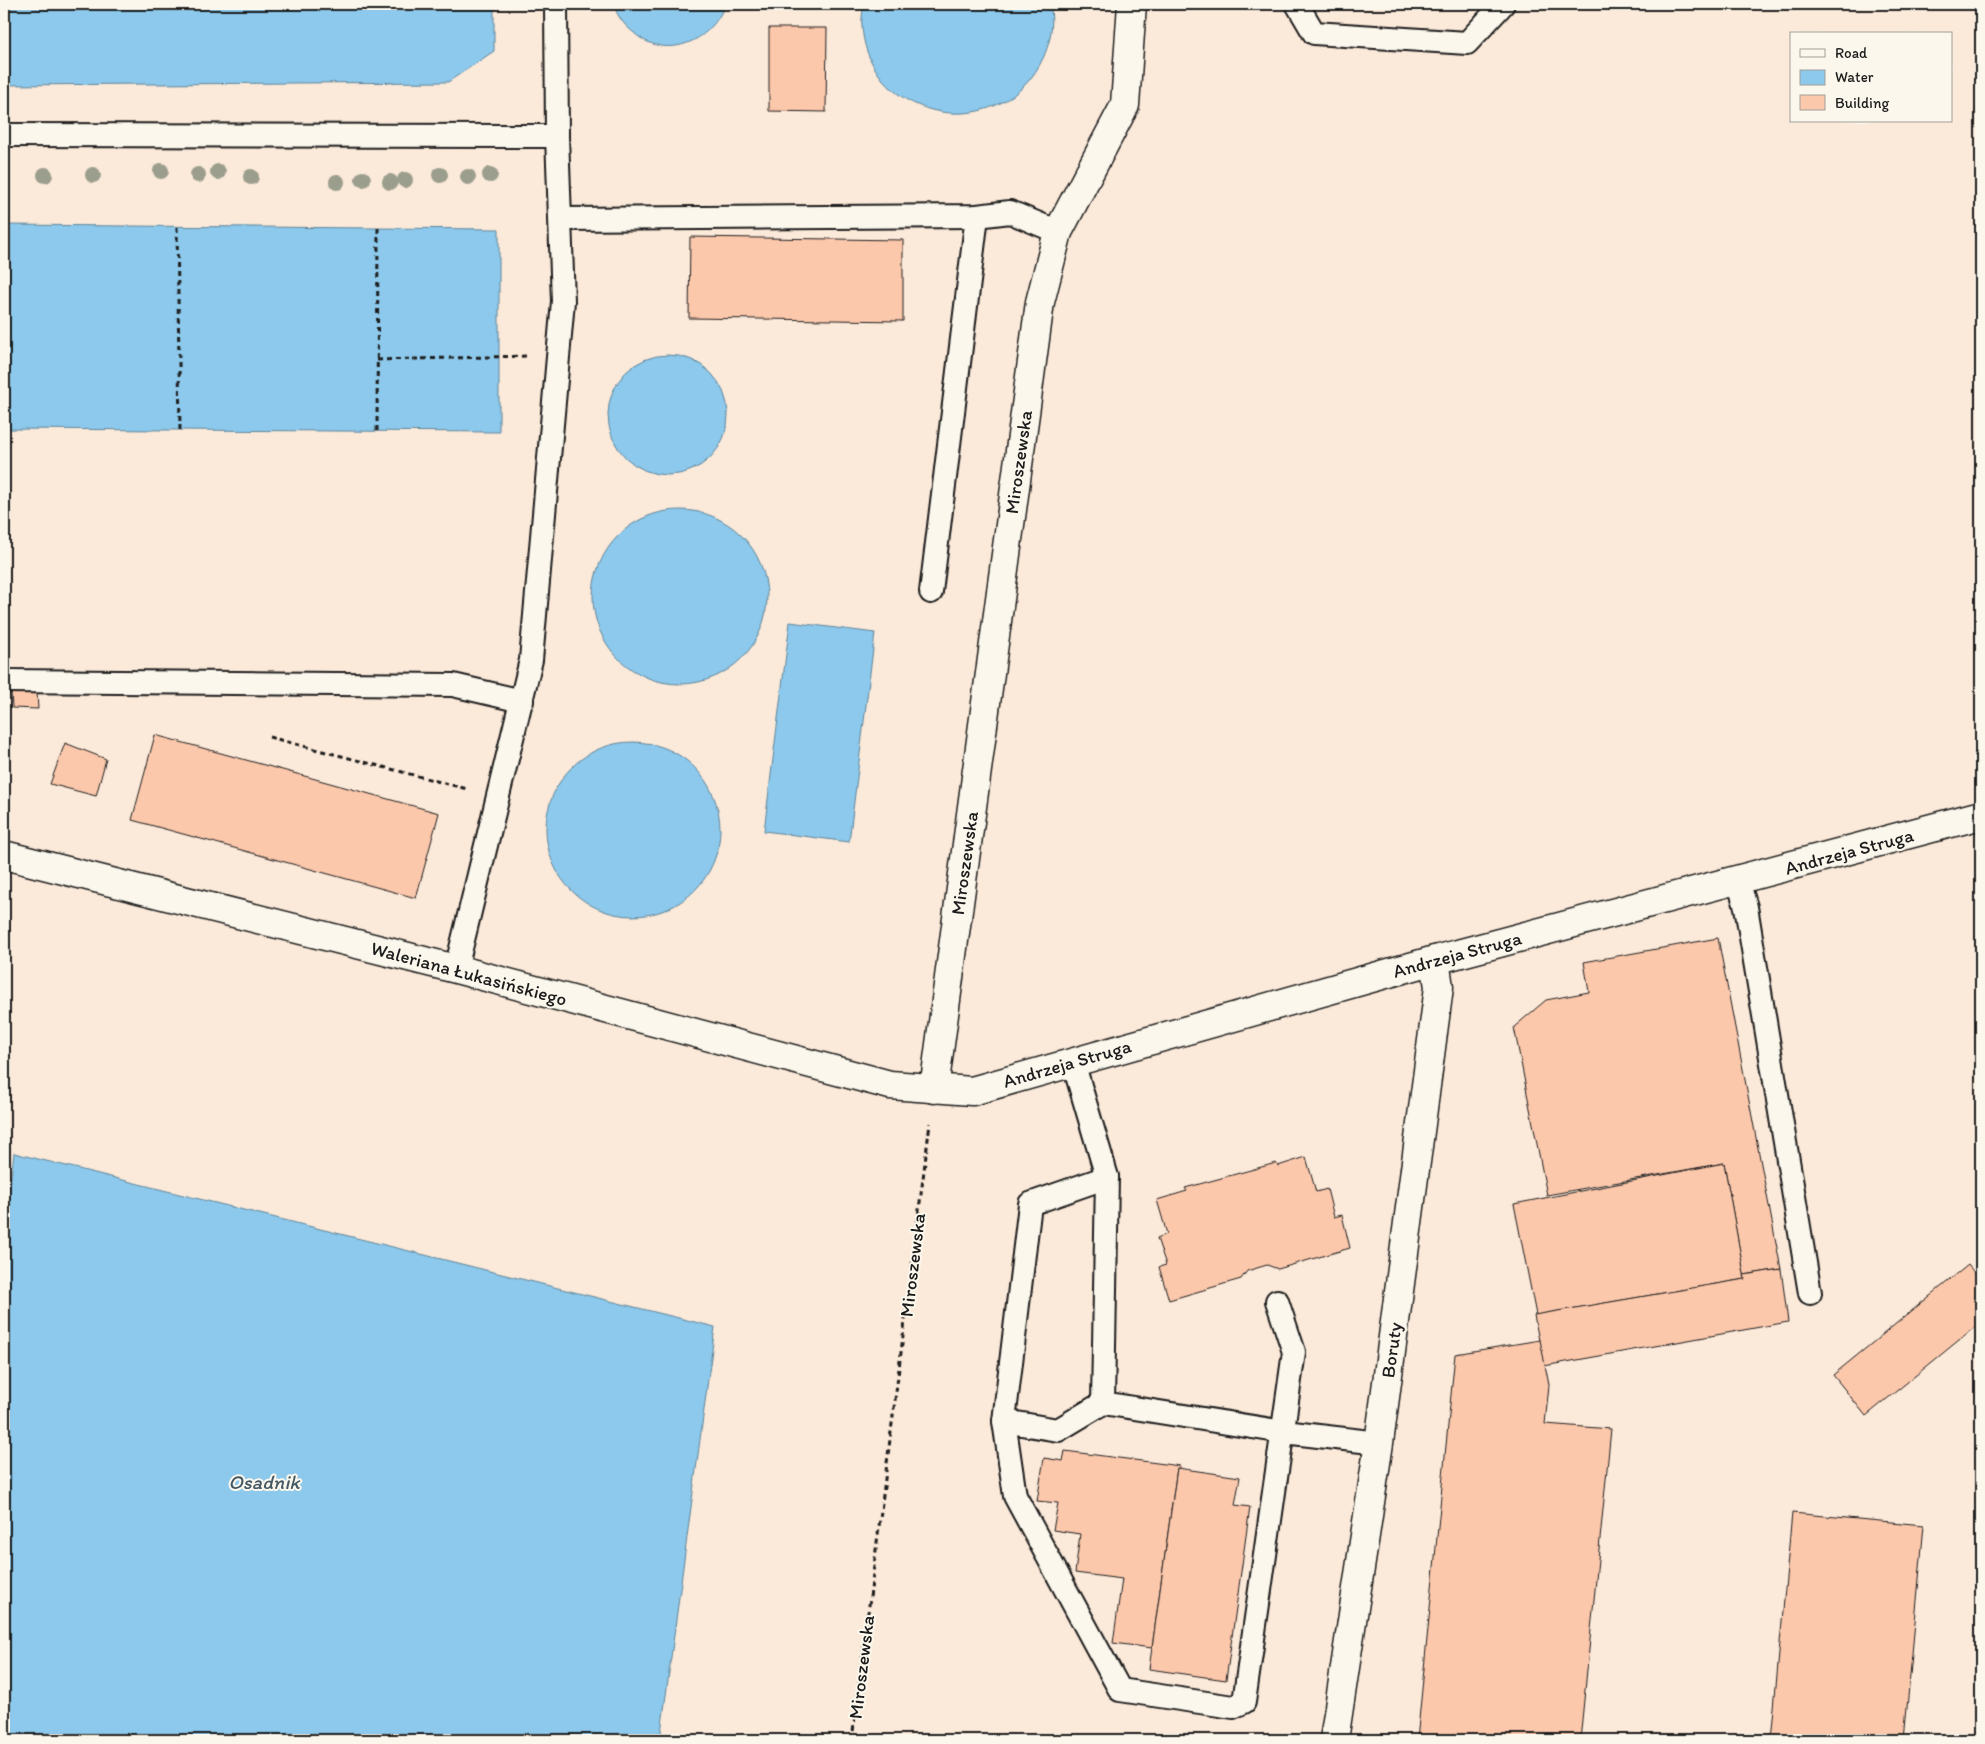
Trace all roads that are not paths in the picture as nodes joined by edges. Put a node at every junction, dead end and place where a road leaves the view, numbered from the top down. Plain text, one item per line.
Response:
1 (556, 4) edge
2 (1132, 4) edge
3 (1296, 4) edge
4 (1503, 4) edge
5 (4, 135) edge
6 (557, 136) junction
7 (977, 216) junction
8 (561, 219) junction
9 (1058, 232) junction
10 (931, 592) dead end
11 (4, 681) edge
12 (522, 701) junction
13 (1981, 815) edge
14 (4, 855) edge
15 (1738, 881) junction
16 (1435, 960) junction
17 (456, 969) junction
18 (1073, 1062) junction
19 (934, 1089) junction
20 (1107, 1177) junction
21 (1810, 1293) dead end
22 (1277, 1301) dead end
23 (1103, 1403) junction
24 (1004, 1421) junction
25 (1284, 1432) junction
26 (1379, 1443) junction
27 (1334, 1740) edge

1 - 6 lane
2 - 9 street, Miroszewska
3 - 4 lane
5 - 6 lane
6 - 8 lane
7 - 8 lane
7 - 9 lane
7 - 10 lane
8 - 12 lane
9 - 19 street, Miroszewska
11 - 12 lane
12 - 17 lane
13 - 15 street, Andrzeja Struga
14 - 17 street, Waleriana Łukasińskiego
15 - 16 street, Andrzeja Struga
15 - 21 lane
16 - 18 street, Andrzeja Struga
16 - 26 street, Boruty
17 - 19 street, Waleriana Łukasińskiego
18 - 19 street, Andrzeja Struga
18 - 20 lane
20 - 23 lane
20 - 24 lane
22 - 25 lane
23 - 24 lane
23 - 25 lane
24 - 25 lane
25 - 26 lane
26 - 27 street, Boruty

